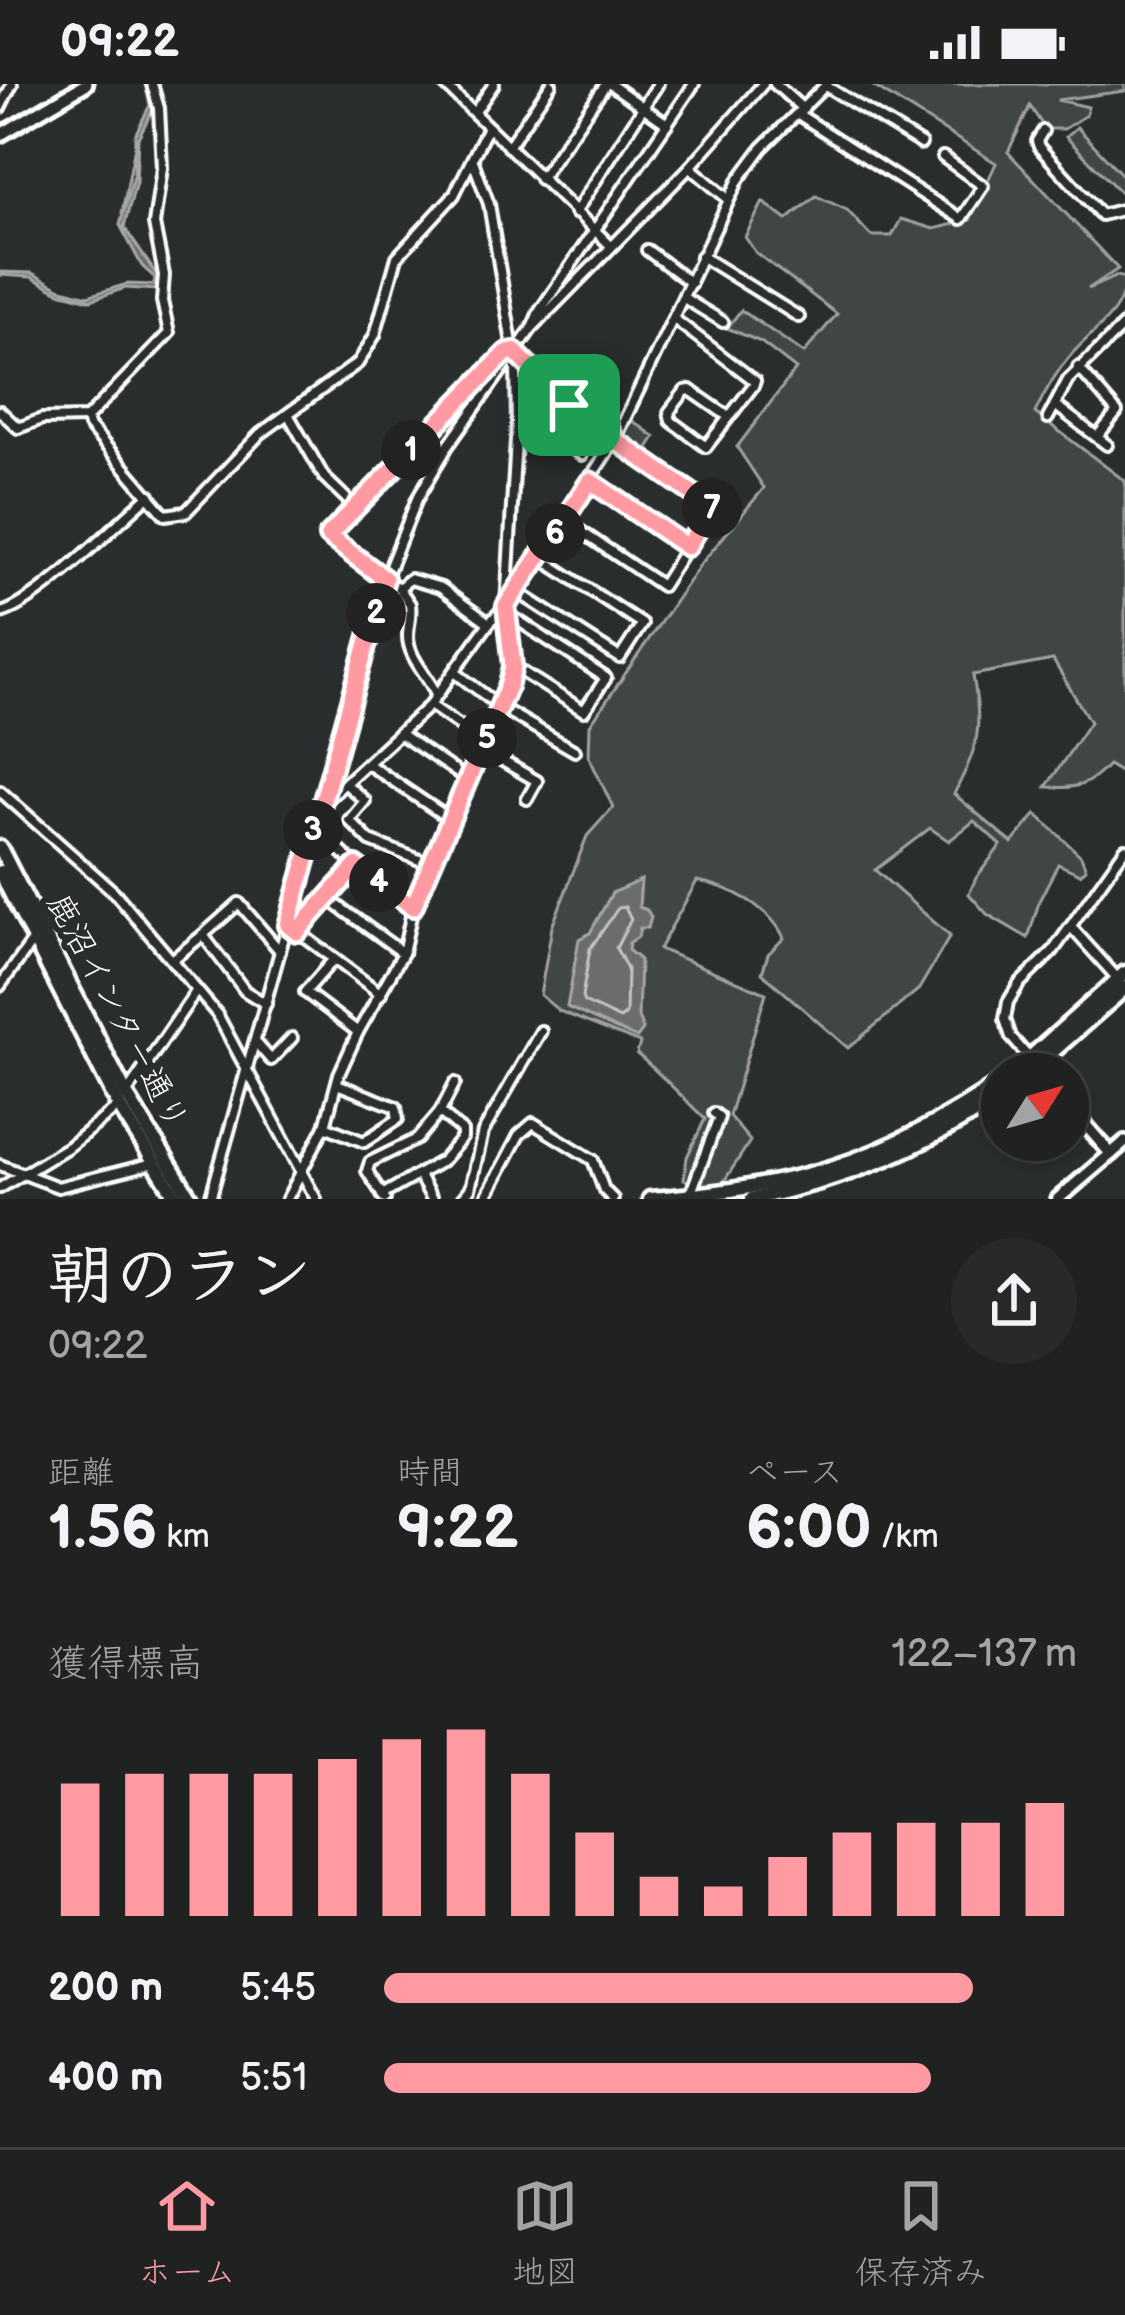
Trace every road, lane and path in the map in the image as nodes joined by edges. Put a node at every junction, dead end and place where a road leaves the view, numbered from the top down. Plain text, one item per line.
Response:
1 (12, 84) edge
2 (86, 84) edge
3 (152, 84) edge
4 (444, 84) edge
5 (494, 84) edge
6 (550, 84) edge
7 (608, 84) edge
8 (658, 84) edge
9 (694, 84) edge
10 (763, 84) edge
11 (775, 84) edge
12 (827, 85) edge
13 (643, 107) junction
14 (800, 112) junction
15 (0, 113) edge
16 (474, 113) junction
17 (667, 124) junction
18 (488, 127) junction
19 (1043, 131) dead end
20 (4, 132) edge
21 (921, 144) dead end
22 (508, 147) junction
23 (943, 158) dead end
24 (473, 161) junction
25 (690, 167) junction
26 (540, 179) junction
27 (728, 200) junction
28 (1125, 209) edge
29 (575, 213) junction
30 (594, 231) junction
31 (612, 246) junction
32 (647, 250) dead end
33 (701, 256) junction
34 (691, 283) junction
35 (684, 298) junction
36 (800, 317) dead end
37 (674, 319) junction
38 (723, 322) dead end
39 (532, 328) junction
40 (1124, 329) edge
41 (514, 351) junction
42 (1078, 368) junction
43 (1055, 405) junction
44 (0, 411) edge
45 (517, 413) junction
46 (288, 414) junction
47 (729, 417) junction
48 (87, 418) junction
49 (1048, 418) dead end
50 (1097, 437) junction
51 (615, 440) junction
52 (1107, 445) dead end
53 (582, 455) dead end
54 (590, 481) junction
55 (150, 494) junction
56 (355, 507) junction
57 (564, 520) junction
58 (687, 547) junction
59 (538, 557) junction
60 (385, 579) junction
61 (399, 588) junction
62 (516, 591) junction
63 (506, 610) junction
64 (0, 613) edge
65 (489, 622) junction
66 (513, 666) junction
67 (456, 673) junction
68 (437, 696) junction
69 (430, 705) junction
70 (500, 705) junction
71 (399, 734) junction
72 (483, 746) junction
73 (575, 751) dead end
74 (368, 764) junction
75 (468, 780) junction
76 (346, 784) junction
77 (0, 791) edge
78 (526, 799) dead end
79 (319, 808) junction
80 (448, 818) junction
81 (314, 825) junction
82 (0, 848) edge
83 (1125, 849) edge
84 (430, 864) junction
85 (356, 866) junction
86 (0, 872) edge
87 (327, 898) junction
88 (413, 907) junction
89 (1070, 926) junction
90 (293, 928) junction
91 (38, 935) junction
92 (203, 935) junction
93 (281, 952) junction
94 (404, 953) junction
95 (334, 959) junction
96 (172, 960) junction
97 (1123, 980) edge
98 (0, 986) edge
99 (197, 990) junction
100 (381, 994) junction
101 (266, 1004) junction
102 (358, 1031) junction
103 (541, 1031) dead end
104 (292, 1038) dead end
105 (256, 1043) junction
106 (1022, 1053) edge
107 (1049, 1053) edge
108 (248, 1070) junction
109 (455, 1083) dead end
110 (337, 1084) junction
111 (981, 1095) edge
112 (123, 1100) junction
113 (981, 1109) edge
114 (440, 1112) junction
115 (714, 1113) dead end
116 (325, 1126) junction
117 (1089, 1129) edge
118 (1125, 1142) edge
119 (1111, 1154) junction
120 (154, 1163) junction
121 (0, 1165) edge
122 (299, 1169) junction
123 (22, 1173) junction
124 (419, 1176) junction
125 (0, 1188) edge
126 (797, 1194) edge
127 (690, 1196) edge
128 (383, 1197) edge
129 (177, 1199) edge
130 (191, 1199) edge
131 (210, 1199) edge
132 (287, 1199) edge
133 (316, 1199) edge
134 (433, 1199) edge
135 (462, 1199) edge
136 (485, 1199) edge
137 (614, 1199) edge
138 (650, 1199) edge
139 (752, 1199) edge
140 (1058, 1199) edge

1 - 15 street
2 - 20 street
3 - 48 street
4 - 16 street
5 - 16 street
6 - 22 street
7 - 13 street
7 - 26 street
8 - 13 street
9 - 17 street
10 - 25 street
11 - 14 street
12 - 14 street
12 - 21 street
13 - 17 street
13 - 29 street
14 - 23 street
14 - 27 street
15 - 20 street
16 - 18 street
17 - 30 street
18 - 22 street
18 - 24 street
19 - 28 street
22 - 26 street
24 - 41 street
24 - 46 street
25 - 27 street
25 - 31 street
26 - 29 street
27 - 33 street
29 - 30 street
30 - 31 street
30 - 39 street
31 - 39 street
32 - 34 street
33 - 34 street
33 - 36 street
34 - 35 street
35 - 37 street
35 - 38 street
37 - 47 street
37 - 51 street
39 - 41 street
40 - 42 street
41 - 45 street
41 - 51 street
41 - 56 street
41 - 60 street
42 - 43 street
42 - 50 street
43 - 49 street
43 - 50 street
44 - 48 street
45 - 53 street
45 - 63 street
46 - 55 street
46 - 56 street
47 - 47 street
48 - 55 street
50 - 52 street
51 - 54 street
51 - 58 street
54 - 57 street
54 - 58 street
55 - 64 street
56 - 60 street
57 - 58 street
57 - 59 street
59 - 62 street
59 - 62 street
60 - 61 street
60 - 79 street
61 - 65 street
61 - 68 street
62 - 63 street
63 - 65 street
63 - 66 street
63 - 66 street
65 - 67 street
66 - 70 street
67 - 68 street
67 - 70 street
68 - 69 street
69 - 71 street
69 - 72 street
70 - 72 street
70 - 73 street
71 - 74 street
71 - 75 street
72 - 75 street
72 - 78 street
74 - 76 street
74 - 80 street
75 - 80 street
76 - 79 street
76 - 84 street
77 - 96 street
79 - 81 street
80 - 84 street
81 - 85 street
81 - 90 street
82 - 91 main road, 鹿沼インター通り
83 - 89 street
84 - 88 street
85 - 87 street
85 - 88 street
86 - 91 main road, 鹿沼インター通り
87 - 90 street
87 - 94 street
88 - 94 street
89 - 97 street
89 - 106 street
90 - 93 street
90 - 95 street
91 - 98 street
91 - 112 main road, 鹿沼インター通り
92 - 93 street
92 - 96 street
92 - 101 street
93 - 101 street
94 - 100 street
95 - 100 street
95 - 102 street
96 - 99 street
97 - 107 main road
99 - 108 street
99 - 112 street
100 - 102 street
101 - 105 street
102 - 110 street
103 - 135 street
104 - 105 street
105 - 108 street
108 - 122 street
108 - 131 street
109 - 114 street
110 - 116 street
110 - 116 street
111 - 127 main road
112 - 120 main road, 鹿沼インター通り
112 - 123 street
112 - 130 main road, 鹿沼インター通り
113 - 126 main road
114 - 124 street
114 - 128 street
115 - 127 street
116 - 122 street
117 - 119 street
118 - 119 street
119 - 140 street
120 - 123 street
120 - 129 main road, 鹿沼インター通り
121 - 123 street
122 - 132 street
122 - 133 street
123 - 125 street
124 - 128 street
124 - 134 street
126 - 139 main road
127 - 138 main road
136 - 137 street

